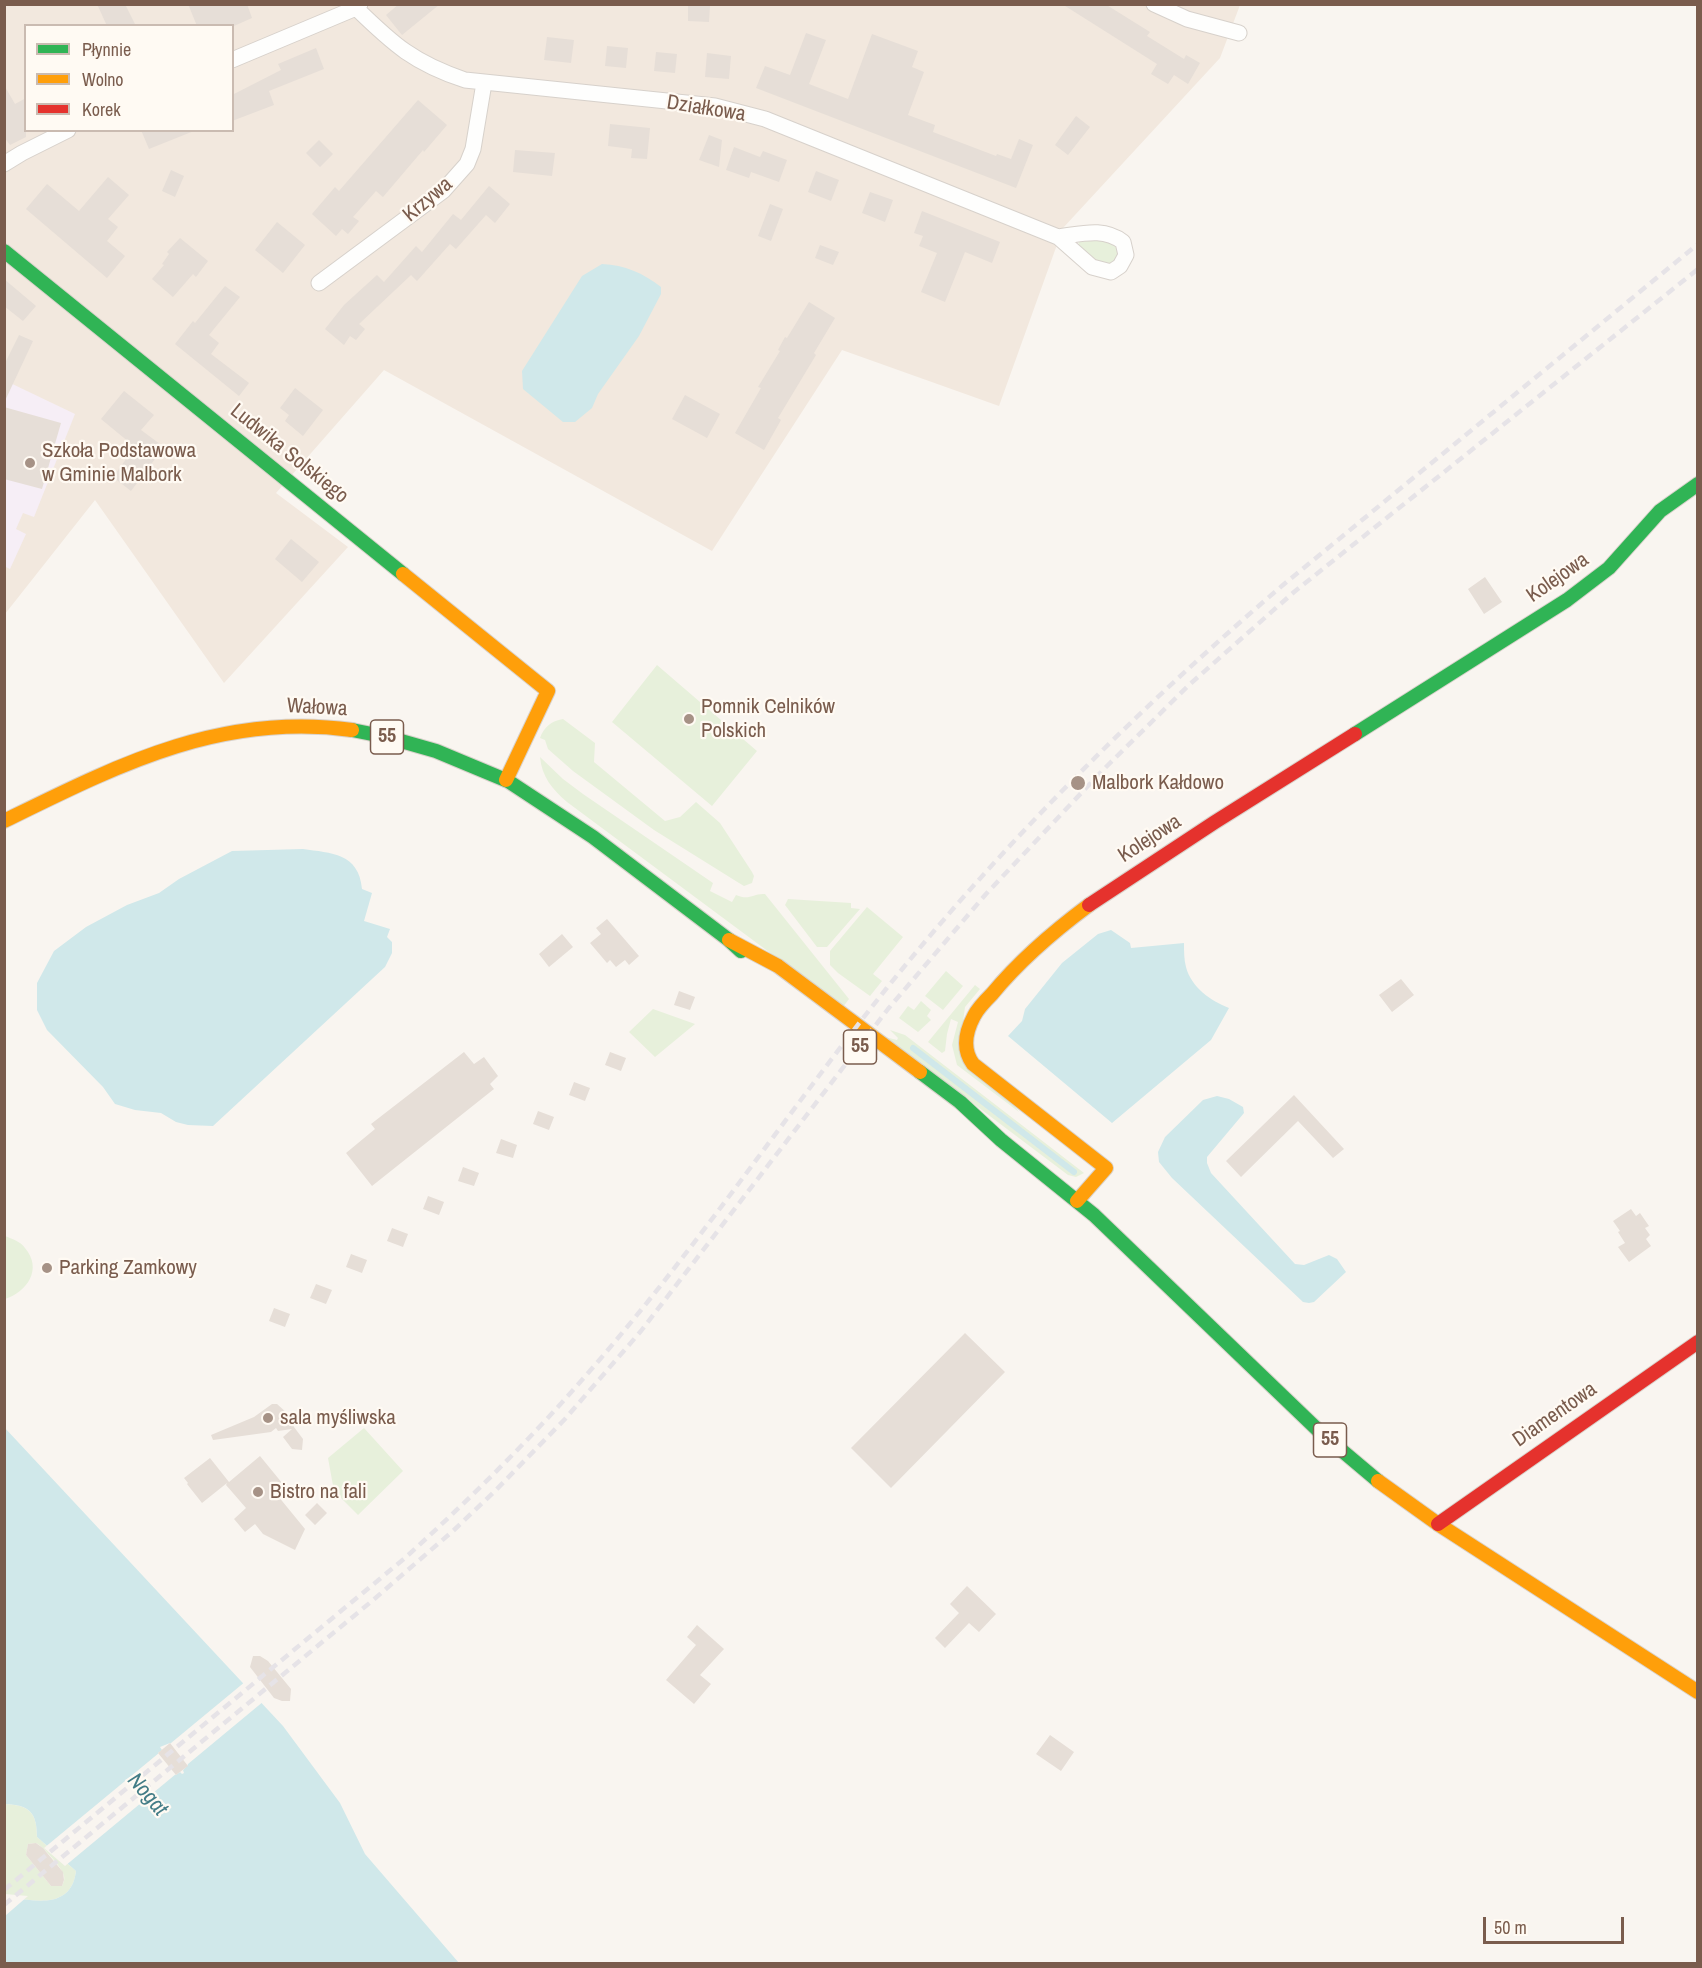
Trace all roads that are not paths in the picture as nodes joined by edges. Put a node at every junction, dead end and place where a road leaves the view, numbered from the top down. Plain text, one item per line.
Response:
1 (1154, 4) edge
2 (358, 6) edge
3 (1239, 33) dead end
4 (234, 59) edge
5 (484, 83) junction
6 (64, 132) edge
7 (4, 164) edge
8 (1058, 237) dead end
9 (4, 251) edge
10 (319, 283) dead end
11 (1698, 484) edge
12 (506, 780) junction
13 (4, 821) edge
14 (729, 940) junction
15 (770, 978) dead end
16 (953, 1114) dead end
17 (1001, 1140) junction
18 (1077, 1201) junction
19 (1698, 1342) edge
20 (1438, 1524) junction
21 (1698, 1692) edge

1 - 3 street
2 - 4 street
2 - 5 street, Działkowa
5 - 8 street, Działkowa
5 - 10 street, Krzywa
6 - 7 street
9 - 12 street, Ludwika Solskiego
11 - 18 street, Kolejowa
12 - 13 street, Wałowa / 55
12 - 14 street, Wałowa / 55
14 - 15 street, 55
14 - 17 street, 55
16 - 17 street, 55
17 - 18 street, 55
18 - 20 street, 55
19 - 20 street, Diamentowa
20 - 21 street, 55

